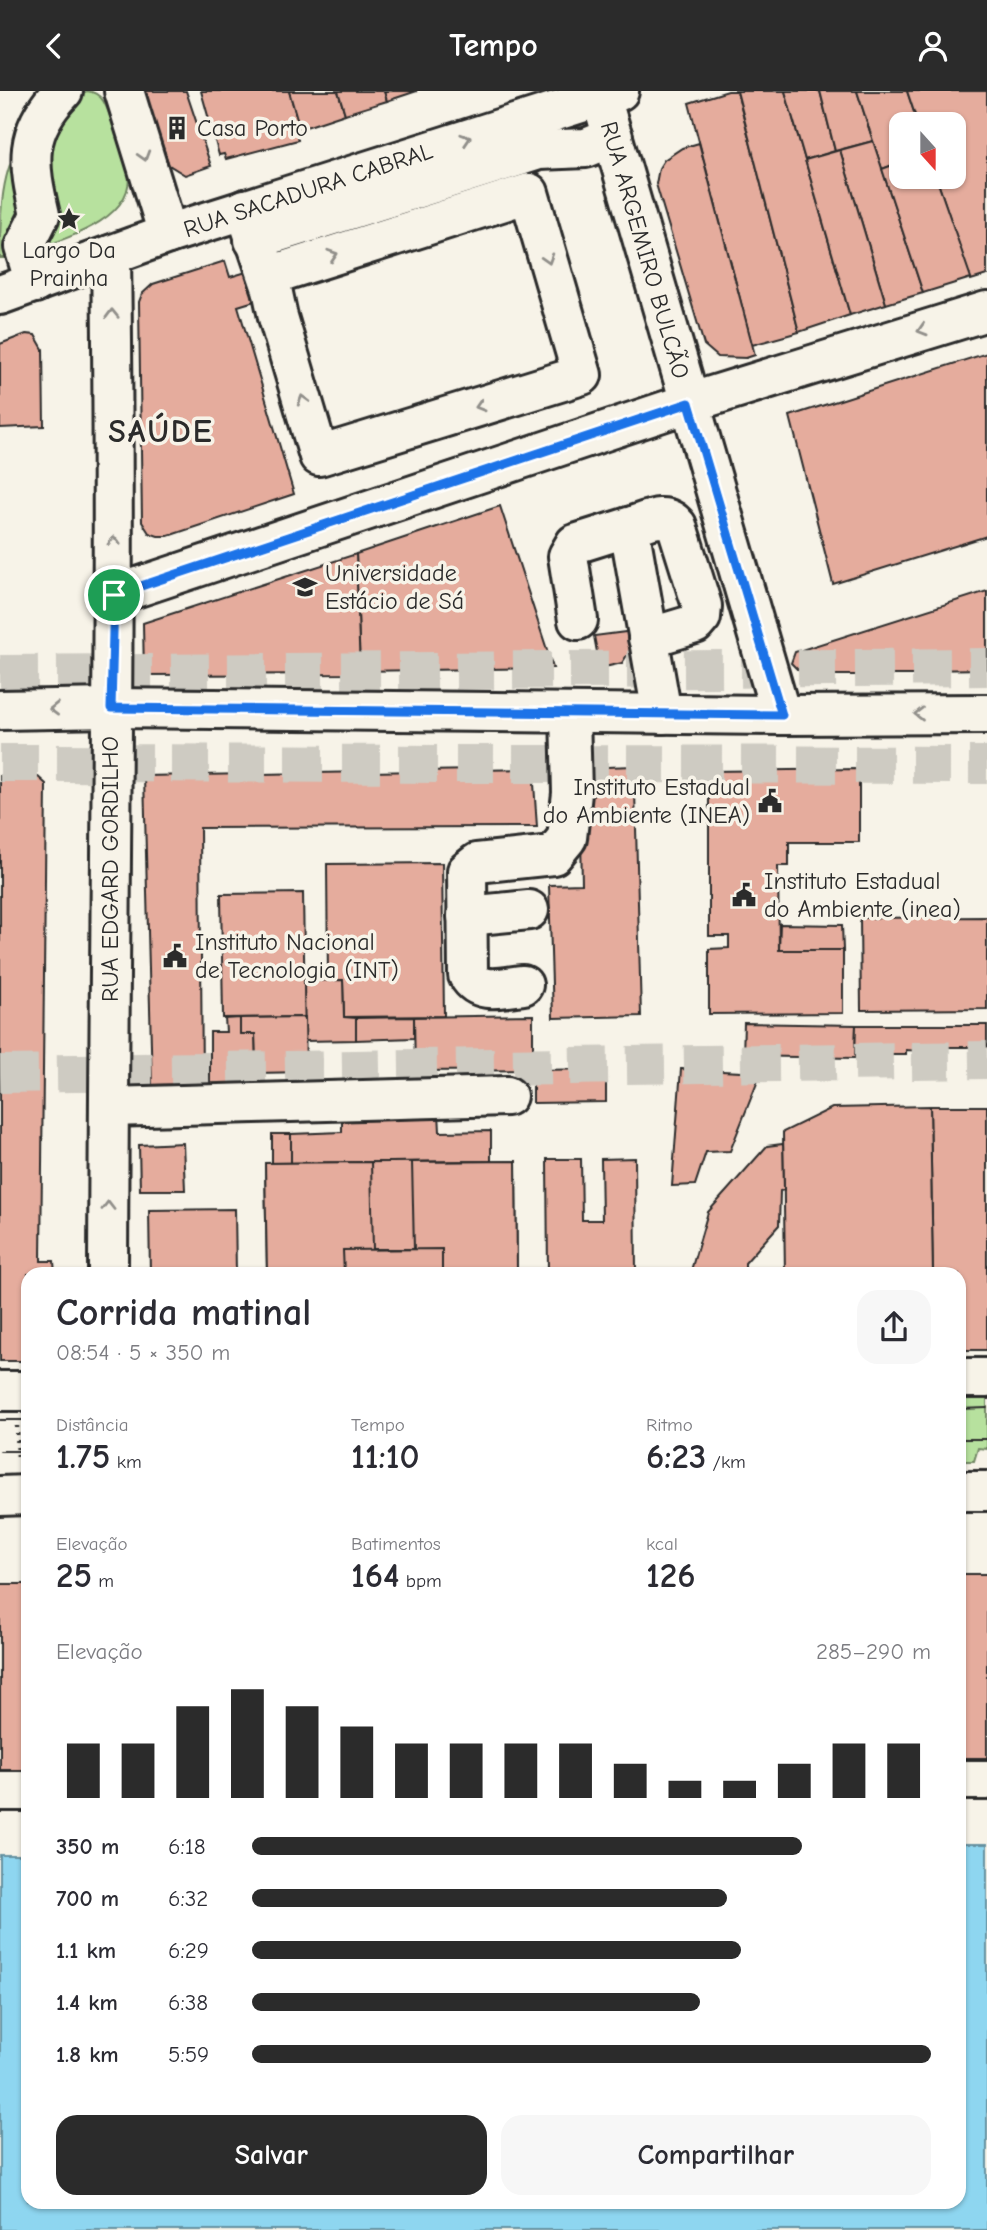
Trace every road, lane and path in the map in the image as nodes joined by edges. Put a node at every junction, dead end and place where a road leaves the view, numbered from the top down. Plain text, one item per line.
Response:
1 (63, 91) edge
2 (124, 91) edge
3 (611, 93) edge
4 (613, 137) junction
5 (250, 225) junction
6 (168, 234) junction
7 (111, 255) junction
8 (268, 276) junction
9 (35, 283) junction
10 (0, 296) edge
11 (987, 311) edge
12 (689, 403) junction
13 (629, 527) junction
14 (114, 595) junction
15 (578, 620) dead end
16 (648, 638) junction
17 (111, 708) junction
18 (0, 710) edge
19 (570, 713) junction
20 (662, 714) junction
21 (987, 714) edge
22 (782, 715) junction
23 (529, 910) dead end
24 (467, 916) junction
25 (523, 985) dead end
26 (507, 1096) dead end
27 (109, 1107) junction
28 (108, 1267) edge
29 (966, 1378) edge
30 (987, 1378) edge
31 (15, 1391) edge
32 (966, 1491) edge
33 (987, 1491) edge
34 (16, 1496) edge
35 (966, 1780) edge
36 (987, 1780) edge
37 (0, 1791) edge
38 (21, 1791) edge

1 - 9 street
2 -> 6 street
3 - 4 street, RUA ARGEMIRO BULCÃO
5 -> 3 street, RUA SACADURA CABRAL
4 - 5 street
4 - 12 street, RUA ARGEMIRO BULCÃO
5 - 6 street, RUA SACADURA CABRAL
5 - 8 street
6 - 7 street, RUA SACADURA CABRAL
7 - 9 street, RUA SACADURA CABRAL
14 -> 7 street, RUA EDGARD GORDILHO
8 -> 8 street
9 - 10 street, RUA SACADURA CABRAL
11 -> 12 street
12 - 14 street
12 - 22 street, RUA ARGEMIRO BULCÃO
13 - 15 street
13 - 16 street
13 - 16 street
14 - 17 street, RUA EDGARD GORDILHO
16 - 20 street
17 -> 18 street
17 - 19 street
17 - 27 street, RUA EDGARD GORDILHO
19 - 20 street
19 - 24 street
20 - 22 street
21 -> 22 street
23 - 24 street
24 - 25 street
26 - 27 street
28 -> 27 street, RUA EDGARD GORDILHO
29 - 30 street
31 - 34 path
32 - 33 street
35 - 36 street
37 - 38 street

